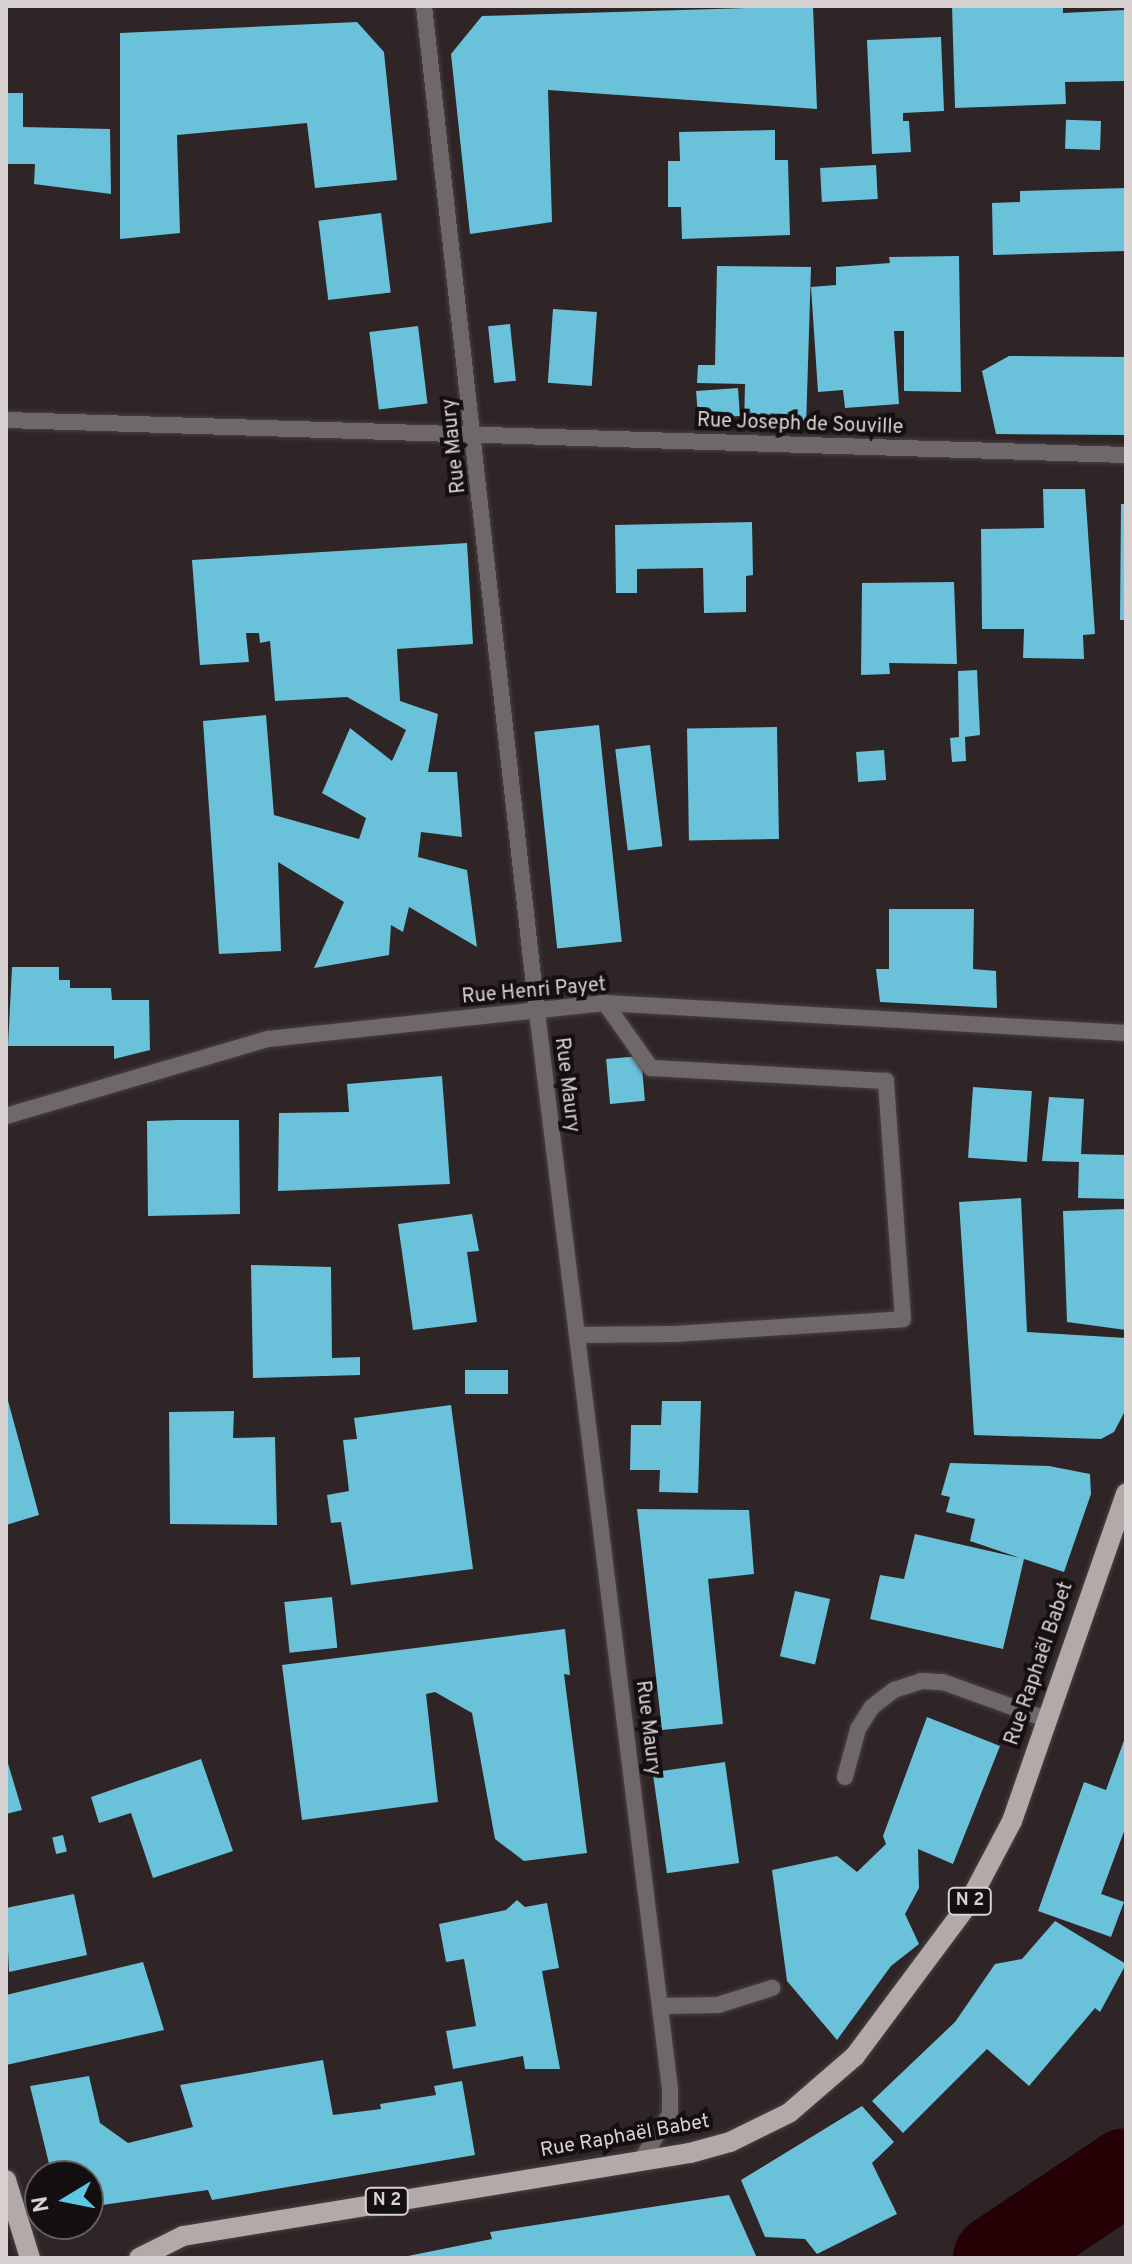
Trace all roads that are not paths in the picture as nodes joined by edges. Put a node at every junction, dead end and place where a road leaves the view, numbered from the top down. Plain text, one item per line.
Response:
1 (424, 6) edge
2 (6, 420) edge
3 (474, 435) junction
4 (1126, 455) edge
5 (605, 1003) junction
6 (537, 1012) junction
7 (1126, 1033) edge
8 (6, 1116) edge
9 (577, 1335) junction
10 (1126, 1493) edge
11 (1046, 1719) junction
12 (845, 1777) dead end
13 (772, 1988) dead end
14 (660, 2006) junction
15 (641, 2160) junction
16 (6, 2180) edge
17 (30, 2258) edge
18 (139, 2258) edge

1 - 3 street, Rue Maury
2 - 3 street, Rue Joseph de Souville
3 - 4 street, Rue Joseph de Souville
3 - 6 street, Rue Maury
5 - 6 street, Rue Henri Payet
5 - 7 street, Rue Henri Payet
5 - 9 street
6 - 8 street, Rue Henri Payet
6 - 9 street, Rue Maury
9 - 14 street, Rue Maury
10 - 11 main road, Rue Raphaël Babet / N 2
11 - 12 street
11 - 15 main road, Rue Raphaël Babet / N 2
13 - 14 street
14 - 15 street, Rue Maury
15 - 18 main road, Rue Raphaël Babet / N 2
16 - 17 main road

